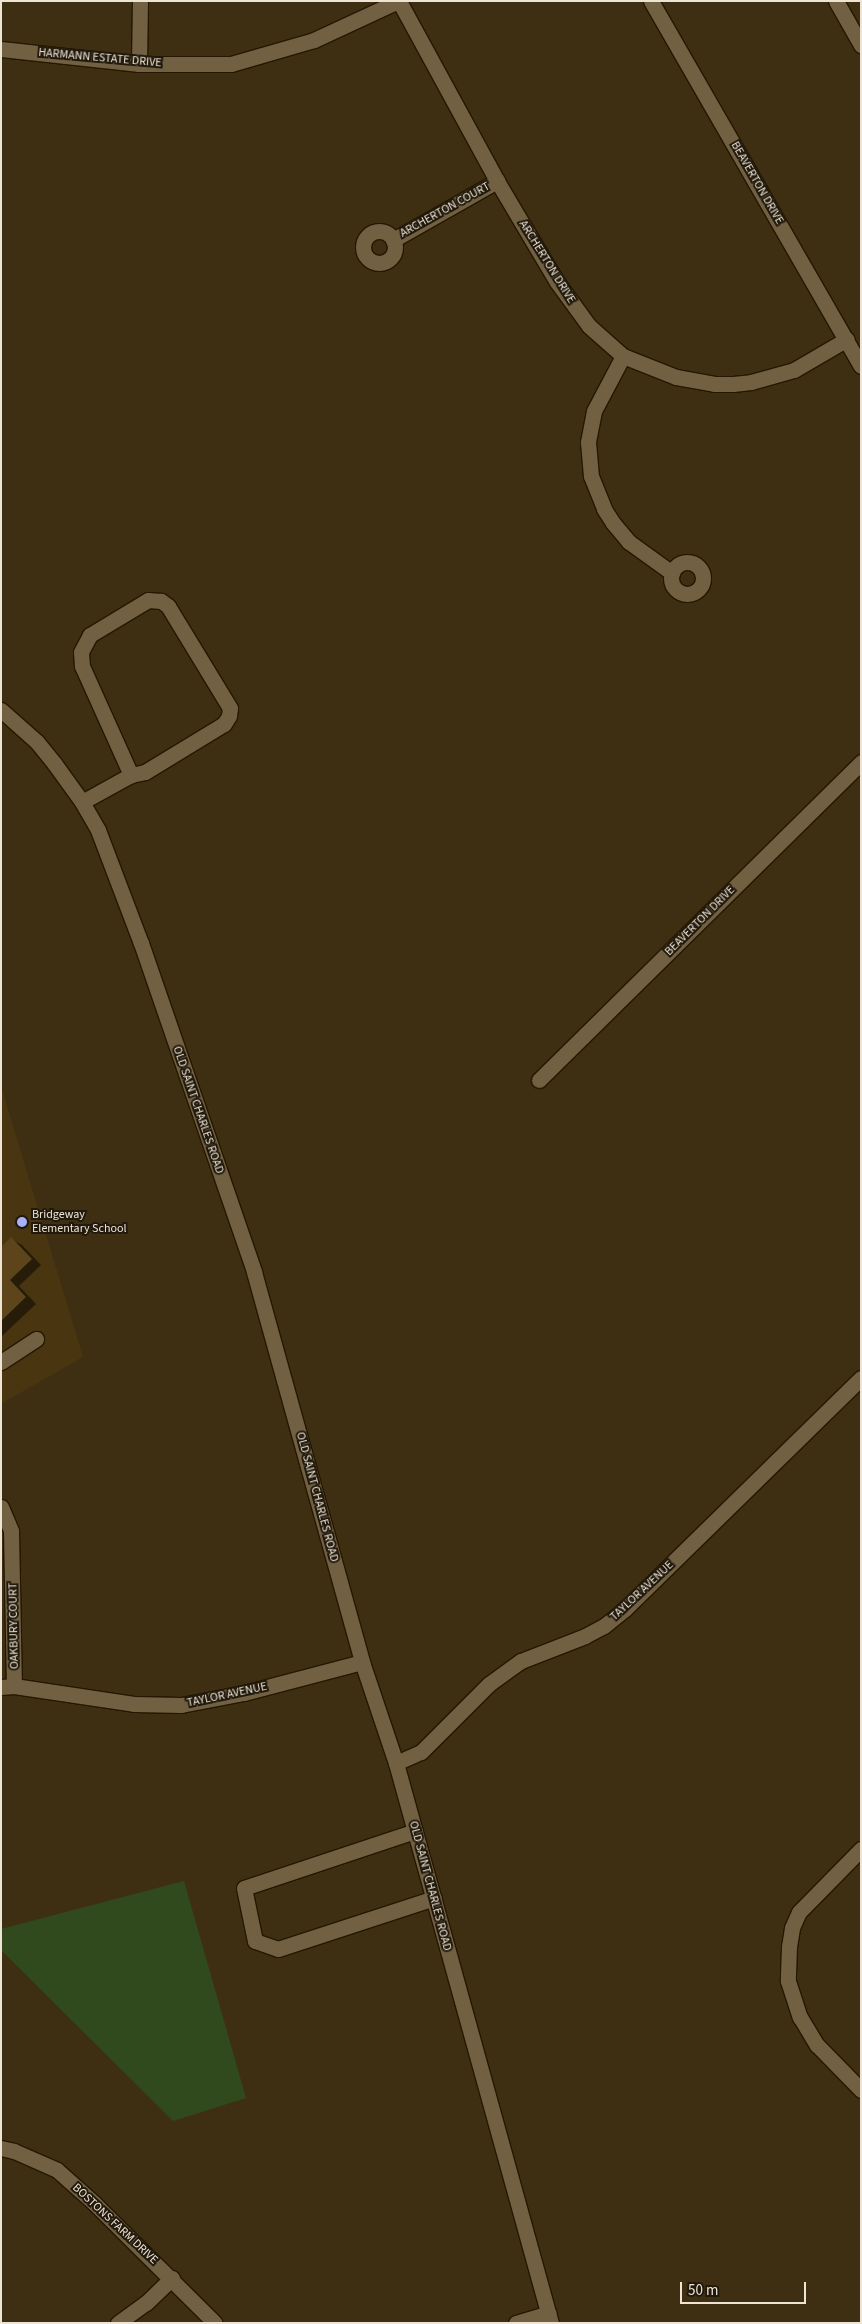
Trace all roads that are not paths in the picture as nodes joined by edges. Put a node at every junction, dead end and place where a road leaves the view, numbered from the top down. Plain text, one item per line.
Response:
1 (140, 1) edge
2 (399, 1) edge
3 (652, 1) edge
4 (836, 1) edge
5 (861, 45) edge
6 (1, 49) edge
7 (138, 64) junction
8 (497, 181) junction
9 (393, 240) dead end
10 (847, 339) junction
11 (623, 356) junction
12 (861, 366) edge
13 (672, 573) dead end
14 (1, 710) edge
15 (861, 762) edge
16 (131, 775) junction
17 (82, 802) junction
18 (539, 1080) dead end
19 (36, 1339) dead end
20 (1, 1362) edge
21 (861, 1378) edge
22 (1, 1507) edge
23 (362, 1662) junction
24 (8, 1687) edge
25 (396, 1763) junction
26 (415, 1832) junction
27 (861, 1849) edge
28 (434, 1898) junction
29 (861, 2090) edge
30 (1, 2148) edge
31 (172, 2278) junction
32 (550, 2318) edge
33 (118, 2323) edge
34 (215, 2323) edge
35 (516, 2323) edge

1 - 7 street
2 - 7 street, HARMANN ESTATE DRIVE
2 - 8 street, ARCHERTON DRIVE
3 - 10 street, BEAVERTON DRIVE
4 - 5 street
6 - 7 street, HARMANN ESTATE DRIVE
8 - 9 street, ARCHERTON COURT
8 - 11 street, ARCHERTON DRIVE
10 - 11 street, ARCHERTON DRIVE
10 - 12 street, BEAVERTON DRIVE
11 - 13 street
14 - 17 street, OLD SAINT CHARLES ROAD
15 - 18 street, BEAVERTON DRIVE
16 - 16 street
16 - 17 street
17 - 23 street, OLD SAINT CHARLES ROAD
19 - 20 street
21 - 25 street, TAYLOR AVENUE
22 - 24 street, OAKBURY COURT
23 - 24 street, TAYLOR AVENUE
23 - 25 street, OLD SAINT CHARLES ROAD
25 - 26 street, OLD SAINT CHARLES ROAD
26 - 28 street, OLD SAINT CHARLES ROAD
26 - 28 street
27 - 29 street
28 - 32 street, OLD SAINT CHARLES ROAD
30 - 31 street, BOSTONS FARM DRIVE
31 - 33 street
31 - 34 street, BOSTONS FARM DRIVE
32 - 35 street

